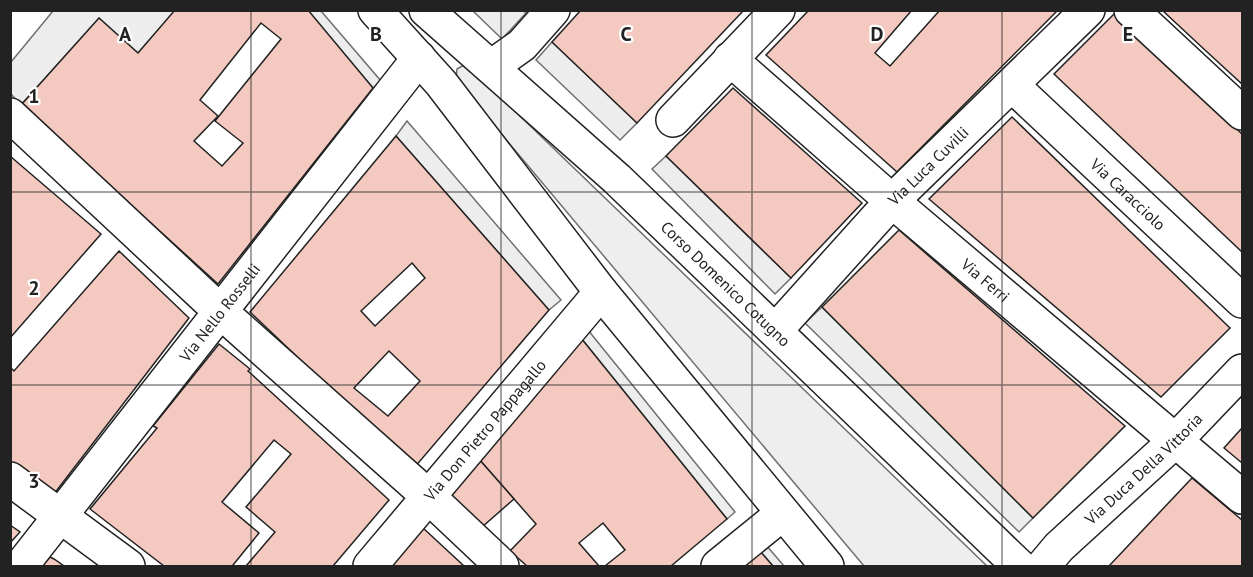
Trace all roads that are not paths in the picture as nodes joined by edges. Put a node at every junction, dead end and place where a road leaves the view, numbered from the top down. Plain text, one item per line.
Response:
1 (375, 10) edge
2 (426, 10) edge
3 (553, 10) edge
4 (778, 10) edge
5 (1088, 10) edge
6 (1131, 10) edge
7 (419, 58) junction
8 (730, 59) junction
9 (483, 61) junction
10 (441, 82) junction
11 (1013, 86) junction
12 (1242, 113) edge
13 (10, 115) edge
14 (673, 120) dead end
15 (892, 201) junction
16 (601, 292) junction
17 (1242, 301) edge
18 (221, 312) junction
19 (776, 330) junction
20 (1242, 371) edge
21 (1175, 441) junction
22 (10, 479) edge
23 (429, 497) junction
24 (1242, 497) edge
25 (782, 514) junction
26 (60, 516) junction
27 (21, 567) edge
28 (128, 567) edge
29 (370, 567) edge
30 (502, 567) edge
31 (718, 567) edge
32 (827, 567) edge
33 (1018, 567) edge
34 (1043, 567) edge

1 - 7 street
2 - 9 street, Corso Domenico Cotugno
3 - 9 street
4 - 8 street
5 - 11 street, Via Luca Cuvilli
6 - 12 street
7 - 10 street
7 - 18 street, Via Nello Rosselli
8 - 14 street
8 - 15 street, Via Ferri
9 - 10 street
9 - 19 street, Corso Domenico Cotugno
10 - 16 street
11 - 15 street, Via Luca Cuvilli
11 - 17 street, Via Caracciolo
13 - 18 street
15 - 19 street, Via Luca Cuvilli
15 - 21 street, Via Ferri
16 - 23 street, Via Don Pietro Pappagallo
16 - 25 street
18 - 23 street
18 - 26 street, Via Nello Rosselli
19 - 33 street, Corso Domenico Cotugno
20 - 21 street, Via Duca Della Vittoria
21 - 24 street, Via Ferri
21 - 34 street, Via Duca Della Vittoria
22 - 26 street
23 - 29 street, Via Don Pietro Pappagallo
23 - 30 street
25 - 31 street
25 - 32 street
26 - 27 street, Via Nello Rosselli
26 - 28 street

